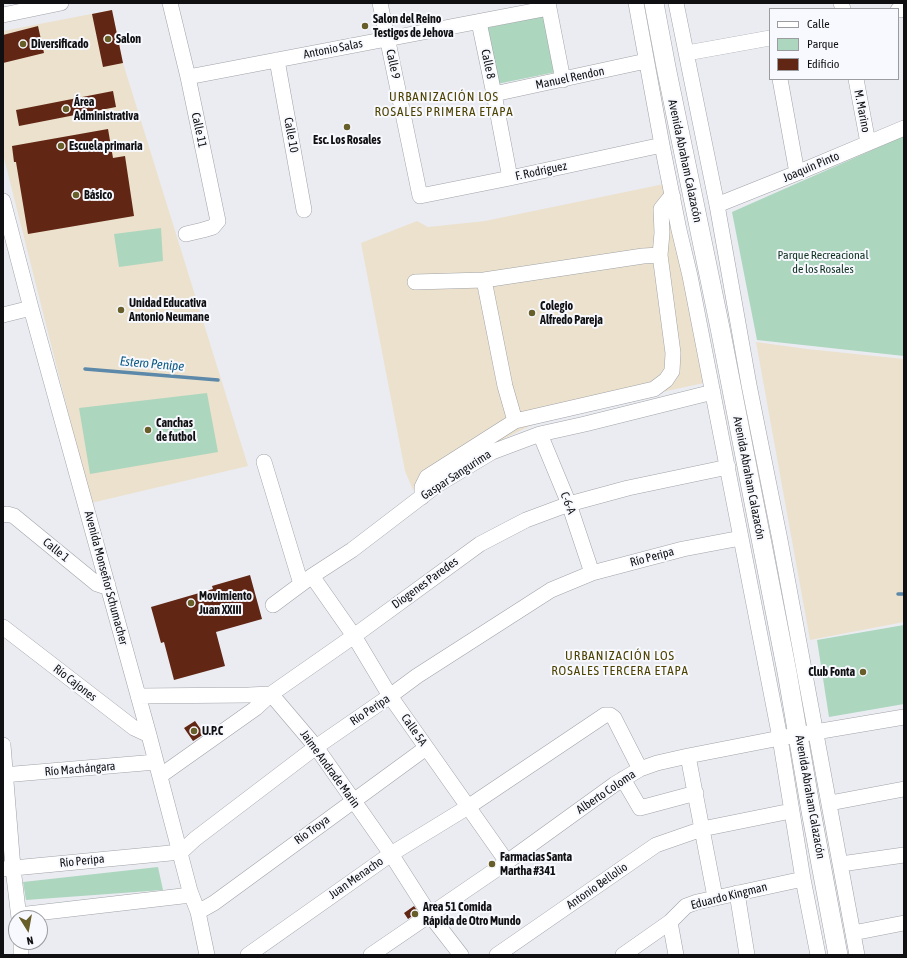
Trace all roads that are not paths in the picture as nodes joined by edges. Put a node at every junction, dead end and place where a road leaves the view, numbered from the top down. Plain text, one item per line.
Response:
1 (61, 3) edge
2 (170, 3) edge
3 (380, 3) edge
4 (636, 3) edge
5 (654, 3) edge
6 (676, 3) edge
7 (548, 6) edge
8 (3, 15) edge
9 (479, 22) junction
10 (769, 38) edge
11 (388, 39) junction
12 (687, 53) junction
13 (277, 60) junction
14 (646, 61) junction
15 (188, 77) junction
16 (563, 80) junction
17 (780, 80) edge
18 (856, 80) edge
19 (494, 94) junction
20 (904, 128) edge
21 (868, 143) junction
22 (662, 145) junction
23 (797, 173) junction
24 (510, 178) junction
25 (420, 196) joint
26 (672, 197) junction
27 (3, 201) edge
28 (717, 205) junction
29 (304, 210) dead end
30 (186, 234) dead end
31 (660, 255) junction
32 (484, 280) junction
33 (415, 282) dead end
34 (31, 308) junction
35 (3, 315) edge
36 (713, 392) junction
37 (515, 421) junction
38 (540, 434) junction
39 (264, 462) dead end
40 (728, 467) junction
41 (422, 497) junction
42 (569, 504) junction
43 (3, 515) edge
44 (741, 538) junction
45 (592, 573) junction
46 (306, 580) junction
47 (108, 585) junction
48 (274, 605) dead end
49 (3, 627) edge
50 (354, 636) junction
51 (271, 694) junction
52 (138, 696) junction
53 (390, 696) junction
54 (904, 717) edge
55 (808, 733) junction
56 (149, 735) junction
57 (780, 738) junction
58 (3, 745) edge
59 (316, 747) junction
60 (426, 748) junction
61 (688, 756) junction
62 (158, 769) junction
63 (640, 769) junction
64 (4, 775) edge
65 (623, 779) junction
66 (904, 789) edge
67 (696, 793) junction
68 (353, 800) junction
69 (830, 803) junction
70 (468, 807) junction
71 (791, 811) junction
72 (702, 829) junction
73 (180, 852) junction
74 (391, 854) junction
75 (904, 855) edge
76 (507, 862) junction
77 (841, 864) junction
78 (8, 868) edge
79 (803, 879) junction
80 (737, 893) junction
81 (191, 895) junction
82 (715, 897) junction
83 (18, 910) edge
84 (48, 912) edge
85 (198, 912) junction
86 (430, 915) junction
87 (670, 922) junction
88 (904, 923) edge
89 (853, 933) junction
90 (207, 955) edge
91 (248, 955) edge
92 (372, 955) edge
93 (461, 955) edge
94 (497, 955) edge
95 (623, 955) edge
96 (676, 955) edge
97 (747, 955) edge
98 (818, 955) edge
99 (838, 955) edge
100 (857, 955) edge

1 - 8 street
2 - 15 street, Calle 11
3 - 11 street, Calle 9
4 - 14 street, Avenida Abraham Calazacón
5 - 55 main road, Avenida Abraham Calazacón
6 - 12 street, Avenida Abraham Calazacón
7 - 9 street, Antonio Salas
7 - 16 street
9 - 11 street, Antonio Salas
9 - 19 street, Calle 8
10 - 12 street
11 - 13 street, Antonio Salas
11 - 25 street, Calle 9
12 - 28 street, Avenida Abraham Calazacón
13 - 15 street, Antonio Salas
13 - 29 street, Calle 10
14 - 16 street, Manuel Rendon
14 - 22 street, Avenida Abraham Calazacón
15 - 30 street, Calle 11
16 - 19 street, Manuel Rendon
17 - 23 street
18 - 21 street, M. Marino
19 - 24 street, Calle 8
20 - 21 street, Joaquin Pinto
21 - 23 street, Joaquin Pinto
22 - 24 street, F. Rodriguez
22 - 26 street, Avenida Abraham Calazacón
23 - 28 street, Joaquin Pinto
24 - 25 street, F. Rodriguez
26 - 31 street
26 - 36 street, Avenida Abraham Calazacón
27 - 34 street, Avenida Monseñor Schumacher
28 - 55 street, Avenida Abraham Calazacón
31 - 32 street
31 - 37 street
32 - 33 street
32 - 37 street
34 - 35 street
34 - 47 street, Avenida Monseñor Schumacher
36 - 38 street, Gaspar Sangurima
36 - 40 street, Avenida Abraham Calazacón
37 - 41 street
38 - 41 street, Gaspar Sangurima
38 - 42 street, C-6-A
39 - 46 street
40 - 42 street, Diogenes Paredes
40 - 44 street, Avenida Abraham Calazacón
41 - 46 street, Gaspar Sangurima
42 - 45 street, C-6-A
42 - 50 street, Diogenes Paredes
43 - 47 street, Calle 1
44 - 45 street, Río Peripa
44 - 57 street, Avenida Abraham Calazacón
45 - 53 street, Río Peripa
46 - 48 street
46 - 50 street, Calle 5A
47 - 52 street, Avenida Monseñor Schumacher
49 - 56 street, Río Cajones
50 - 51 street, Diogenes Paredes
50 - 53 street, Calle 5A
51 - 52 street
51 - 59 street, Jaime Andrade Marin
51 - 62 street, Diogenes Paredes
52 - 56 street, Avenida Monseñor Schumacher
53 - 59 street, Río Peripa
53 - 60 street, Calle 5A
54 - 55 street, Alberto Coloma
55 - 57 street, Alberto Coloma
55 - 69 street, Avenida Abraham Calazacón
55 - 99 main road, Avenida Abraham Calazacón
56 - 62 street, Avenida Monseñor Schumacher
57 - 61 street, Alberto Coloma
57 - 71 street, Avenida Abraham Calazacón
58 - 64 street
59 - 68 street, Jaime Andrade Marin
59 - 73 street, Río Peripa
60 - 68 street, Río Troya
60 - 70 street, Calle 5A
61 - 63 street, Alberto Coloma
61 - 67 street
62 - 64 street, Río Machángara
62 - 73 street, Avenida Monseñor Schumacher
63 - 65 street, Alberto Coloma
63 - 70 street, Juan Menacho
64 - 78 street
65 - 67 street
65 - 76 street, Alberto Coloma
66 - 69 street
67 - 72 street
68 - 74 street, Jaime Andrade Marin
68 - 85 street, Río Troya
69 - 77 street, Avenida Abraham Calazacón
70 - 74 street, Juan Menacho
70 - 76 street, Calle 5A
71 - 72 street, Antonio Bellolio
71 - 79 street, Avenida Abraham Calazacón
72 - 82 street
72 - 94 street, Antonio Bellolio
73 - 78 street, Río Peripa
73 - 81 street, Avenida Monseñor Schumacher
74 - 86 street, Jaime Andrade Marin
74 - 91 street, Juan Menacho
75 - 77 street
76 - 86 street, Alberto Coloma
77 - 89 street, Avenida Abraham Calazacón
78 - 83 street
79 - 80 street, Eduardo Kingman
79 - 98 street, Avenida Abraham Calazacón
80 - 82 street, Eduardo Kingman
80 - 97 street
81 - 84 street
81 - 85 street, Avenida Monseñor Schumacher
82 - 87 street, Eduardo Kingman
85 - 90 street, Avenida Monseñor Schumacher
86 - 92 street, Alberto Coloma
86 - 93 street, Jaime Andrade Marin
87 - 95 street, Eduardo Kingman
87 - 96 street
88 - 89 street
89 - 100 street, Avenida Abraham Calazacón

